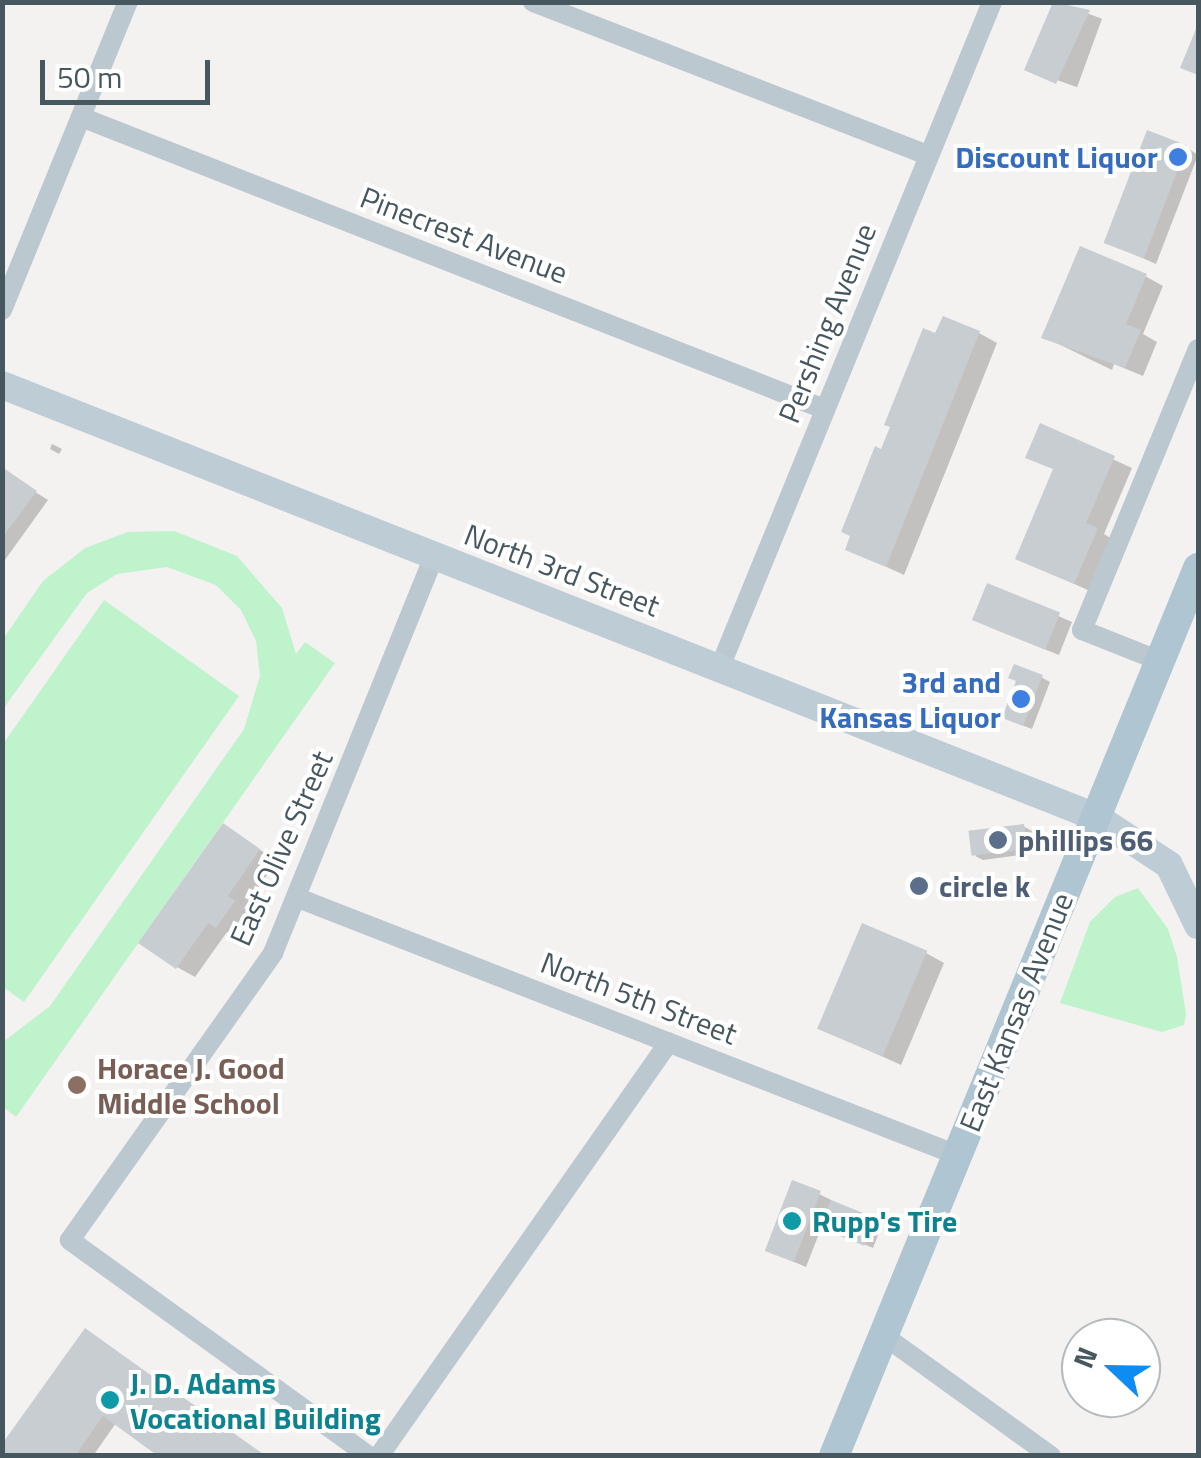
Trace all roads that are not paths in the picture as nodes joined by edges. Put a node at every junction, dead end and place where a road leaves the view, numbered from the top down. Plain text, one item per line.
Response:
1 (128, 2) edge
2 (533, 2) edge
3 (992, 2) edge
4 (82, 117) junction
5 (928, 155) junction
6 (2, 310) edge
7 (1198, 349) edge
8 (2, 385) edge
9 (824, 409) junction
10 (435, 555) junction
11 (1198, 568) edge
12 (1160, 661) junction
13 (720, 667) junction
14 (1096, 818) junction
15 (298, 898) junction
16 (1198, 925) edge
17 (669, 1042) junction
18 (958, 1155) junction
19 (883, 1336) junction
20 (369, 1456) edge
21 (379, 1456) edge
22 (834, 1456) edge
23 (1051, 1456) edge

1 - 4 street
2 - 5 street
3 - 5 street, Pershing Avenue
4 - 6 street
4 - 9 street, Pinecrest Avenue
5 - 9 street, Pershing Avenue
7 - 12 street
8 - 10 main road, North 3rd Street
9 - 13 street, Pershing Avenue
10 - 13 main road, North 3rd Street
10 - 15 street, East Olive Street
11 - 12 main road, East Kansas Avenue
12 - 14 main road, East Kansas Avenue
13 - 14 main road, North 3rd Street
14 - 16 main road, North 3rd Street
14 - 18 main road, East Kansas Avenue
15 - 17 street, North 5th Street
15 - 20 street, East Olive Street
17 - 18 street, North 5th Street
17 - 21 street
18 - 19 main road, East Kansas Avenue
19 - 22 main road, East Kansas Avenue
19 - 23 street

